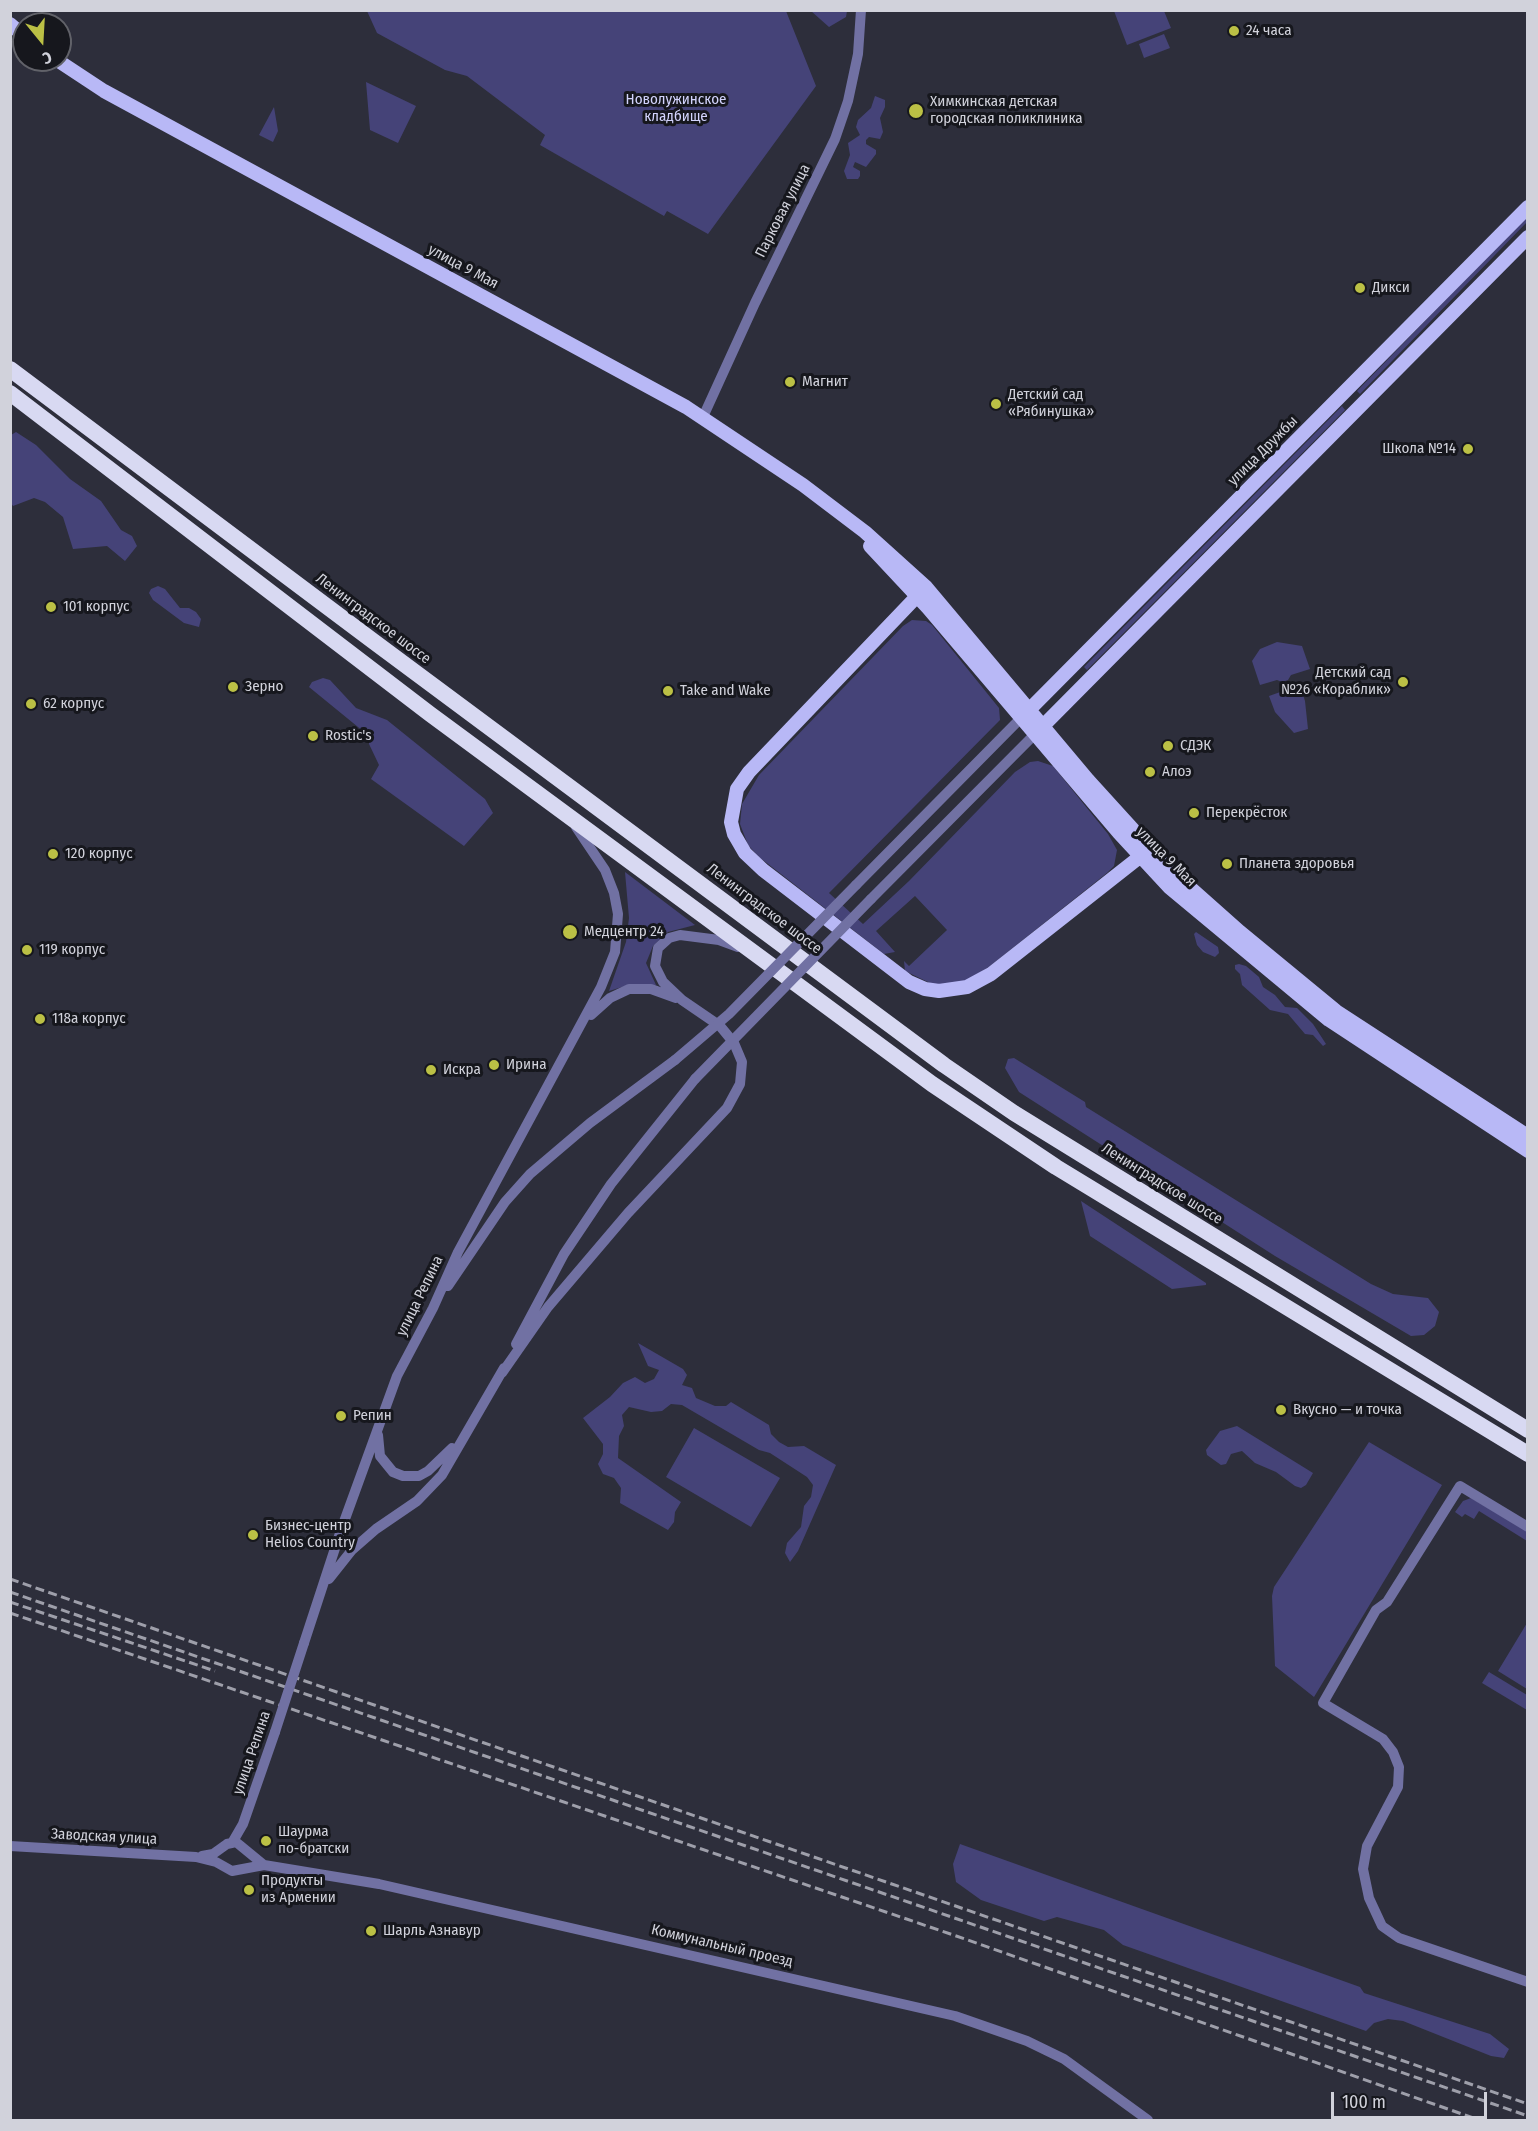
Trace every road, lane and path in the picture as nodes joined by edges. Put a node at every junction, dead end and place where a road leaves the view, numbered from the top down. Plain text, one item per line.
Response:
1 (861, 10) edge
2 (72, 70) edge
3 (1527, 207) edge
4 (1527, 237) edge
5 (10, 369) edge
6 (10, 393) edge
7 (703, 417) junction
8 (921, 592) junction
9 (1025, 714) junction
10 (1039, 730) junction
11 (561, 808) junction
12 (1145, 853) junction
13 (758, 954) junction
14 (682, 1000) junction
15 (580, 1026) junction
16 (1527, 1136) edge
17 (1527, 1151) edge
18 (433, 1308) junction
19 (502, 1372) junction
20 (381, 1416) junction
21 (473, 1424) junction
22 (1527, 1430) edge
23 (1527, 1454) edge
24 (1527, 1527) edge
25 (322, 1593) junction
26 (243, 1824) junction
27 (228, 1845) junction
28 (10, 1846) edge
29 (246, 1848) junction
30 (196, 1857) junction
31 (264, 1865) junction
32 (224, 1867) junction
33 (241, 1870) junction
34 (1527, 1982) edge
35 (1148, 2121) edge

1 - 7 street, Парковая улица
2 - 7 main road, улица 9 Мая
3 - 9 main road, улица Дружбы
4 - 10 main road
5 - 22 highway, Ленинградское шоссе
6 - 11 highway
7 - 8 main road, улица 9 Мая
8 - 9 main road, улица 9 Мая
8 - 12 main road
9 - 10 main road, улица 9 Мая
9 - 18 street, bridge
10 - 12 main road, улица 9 Мая
10 - 19 street, bridge
11 - 13 highway
11 - 15 street, улица Репина
12 - 16 main road, улица 9 Мая
12 - 17 main road, улица 9 Мая
13 - 14 street
13 - 23 highway
14 - 15 street
14 - 19 street
15 - 18 street, улица Репина
18 - 20 street, улица Репина
19 - 21 street
20 - 21 street
20 - 25 street, улица Репина
21 - 25 street
24 - 34 street
25 - 26 street, улица Репина, bridge
26 - 27 street, улица Репина
26 - 29 street, улица Репина
27 - 29 street
27 - 30 street, Заводская улица
27 - 32 street
28 - 30 street, Заводская улица
29 - 31 street
29 - 33 street
30 - 32 street, Заводская улица
31 - 33 street, Коммунальный проезд
31 - 35 street, Коммунальный проезд
32 - 33 street

